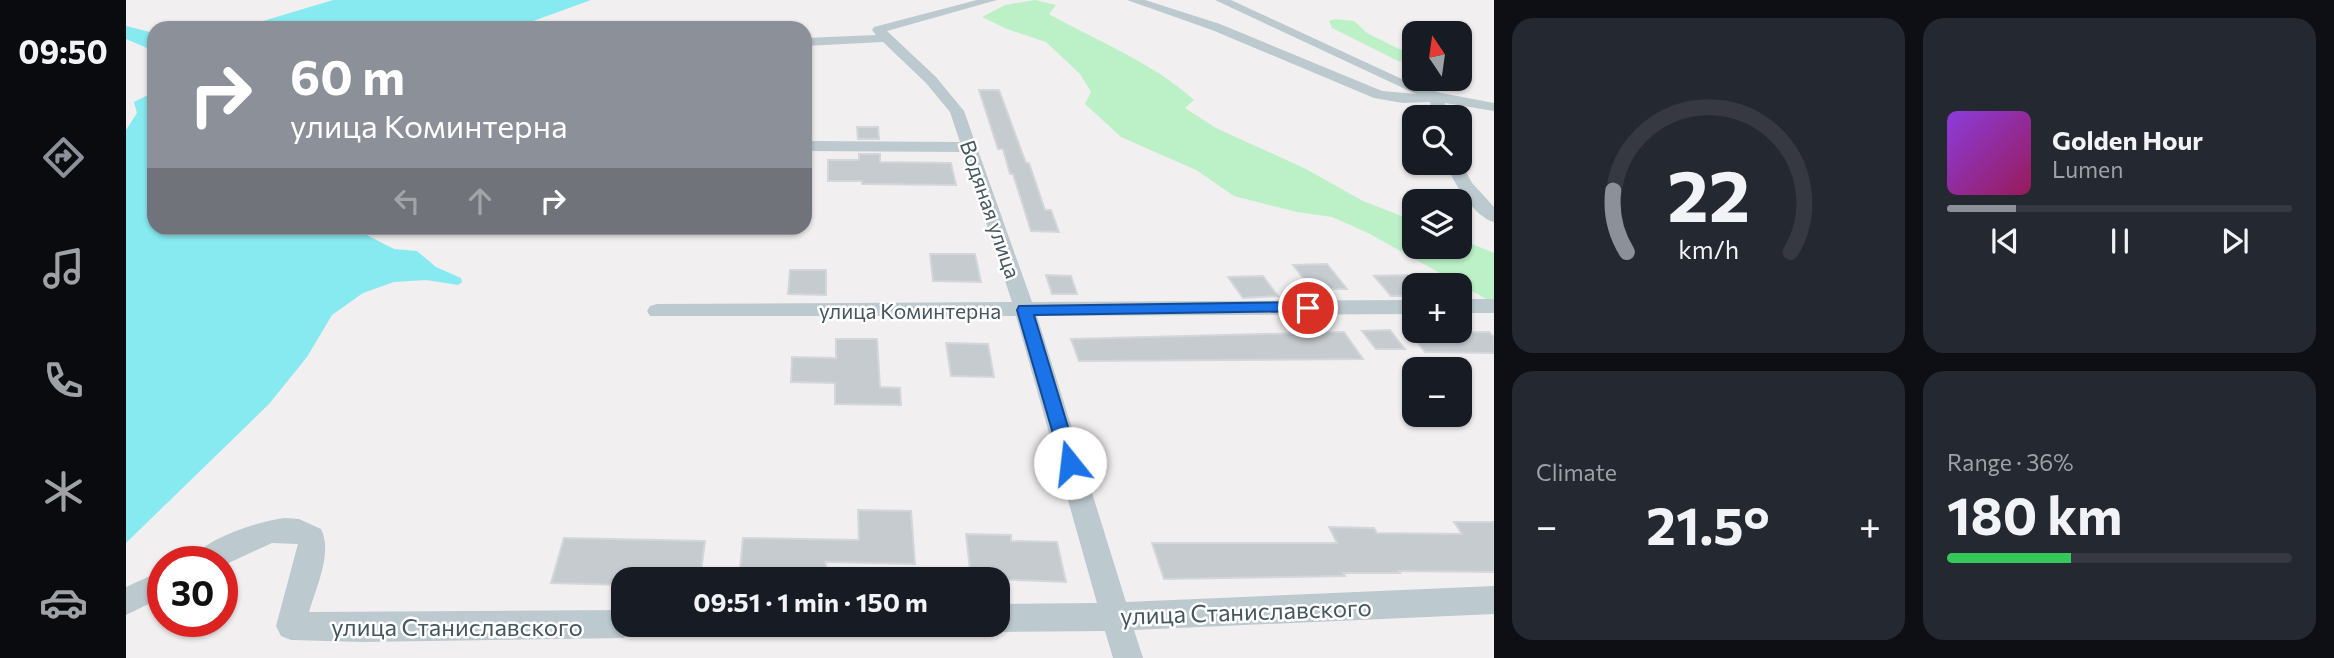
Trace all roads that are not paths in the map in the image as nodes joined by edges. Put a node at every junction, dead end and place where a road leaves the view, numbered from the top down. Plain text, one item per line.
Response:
1 (991, 0) edge
2 (1133, 0) edge
3 (1220, 0) edge
4 (883, 34) junction
5 (812, 41) edge
6 (1438, 97) junction
7 (1437, 105) edge
8 (1491, 106) edge
9 (812, 146) edge
10 (970, 148) junction
11 (1458, 175) edge
12 (1494, 217) edge
13 (1472, 306) edge
14 (1494, 306) edge
15 (1402, 307) edge
16 (1025, 310) junction
17 (657, 311) dead end
18 (235, 546) edge
19 (147, 591) edge
20 (1494, 600) edge
21 (126, 601) edge
22 (1114, 617) junction
23 (1010, 618) edge
24 (611, 624) edge
25 (1128, 658) edge

1 - 4 street
2 - 6 street
3 - 6 street
4 - 5 street
4 - 10 street, Водяная улица
6 - 7 street
6 - 8 street
9 - 10 street
10 - 16 street, Водяная улица
11 - 12 street
13 - 14 street
15 - 16 street, улица Коминтерна
16 - 17 street, улица Коминтерна
16 - 22 street, Водяная улица
18 - 24 street, улица Станиславского
19 - 21 street
20 - 22 street, улица Станиславского
22 - 23 street, улица Станиславского
22 - 25 street, Водяная улица

